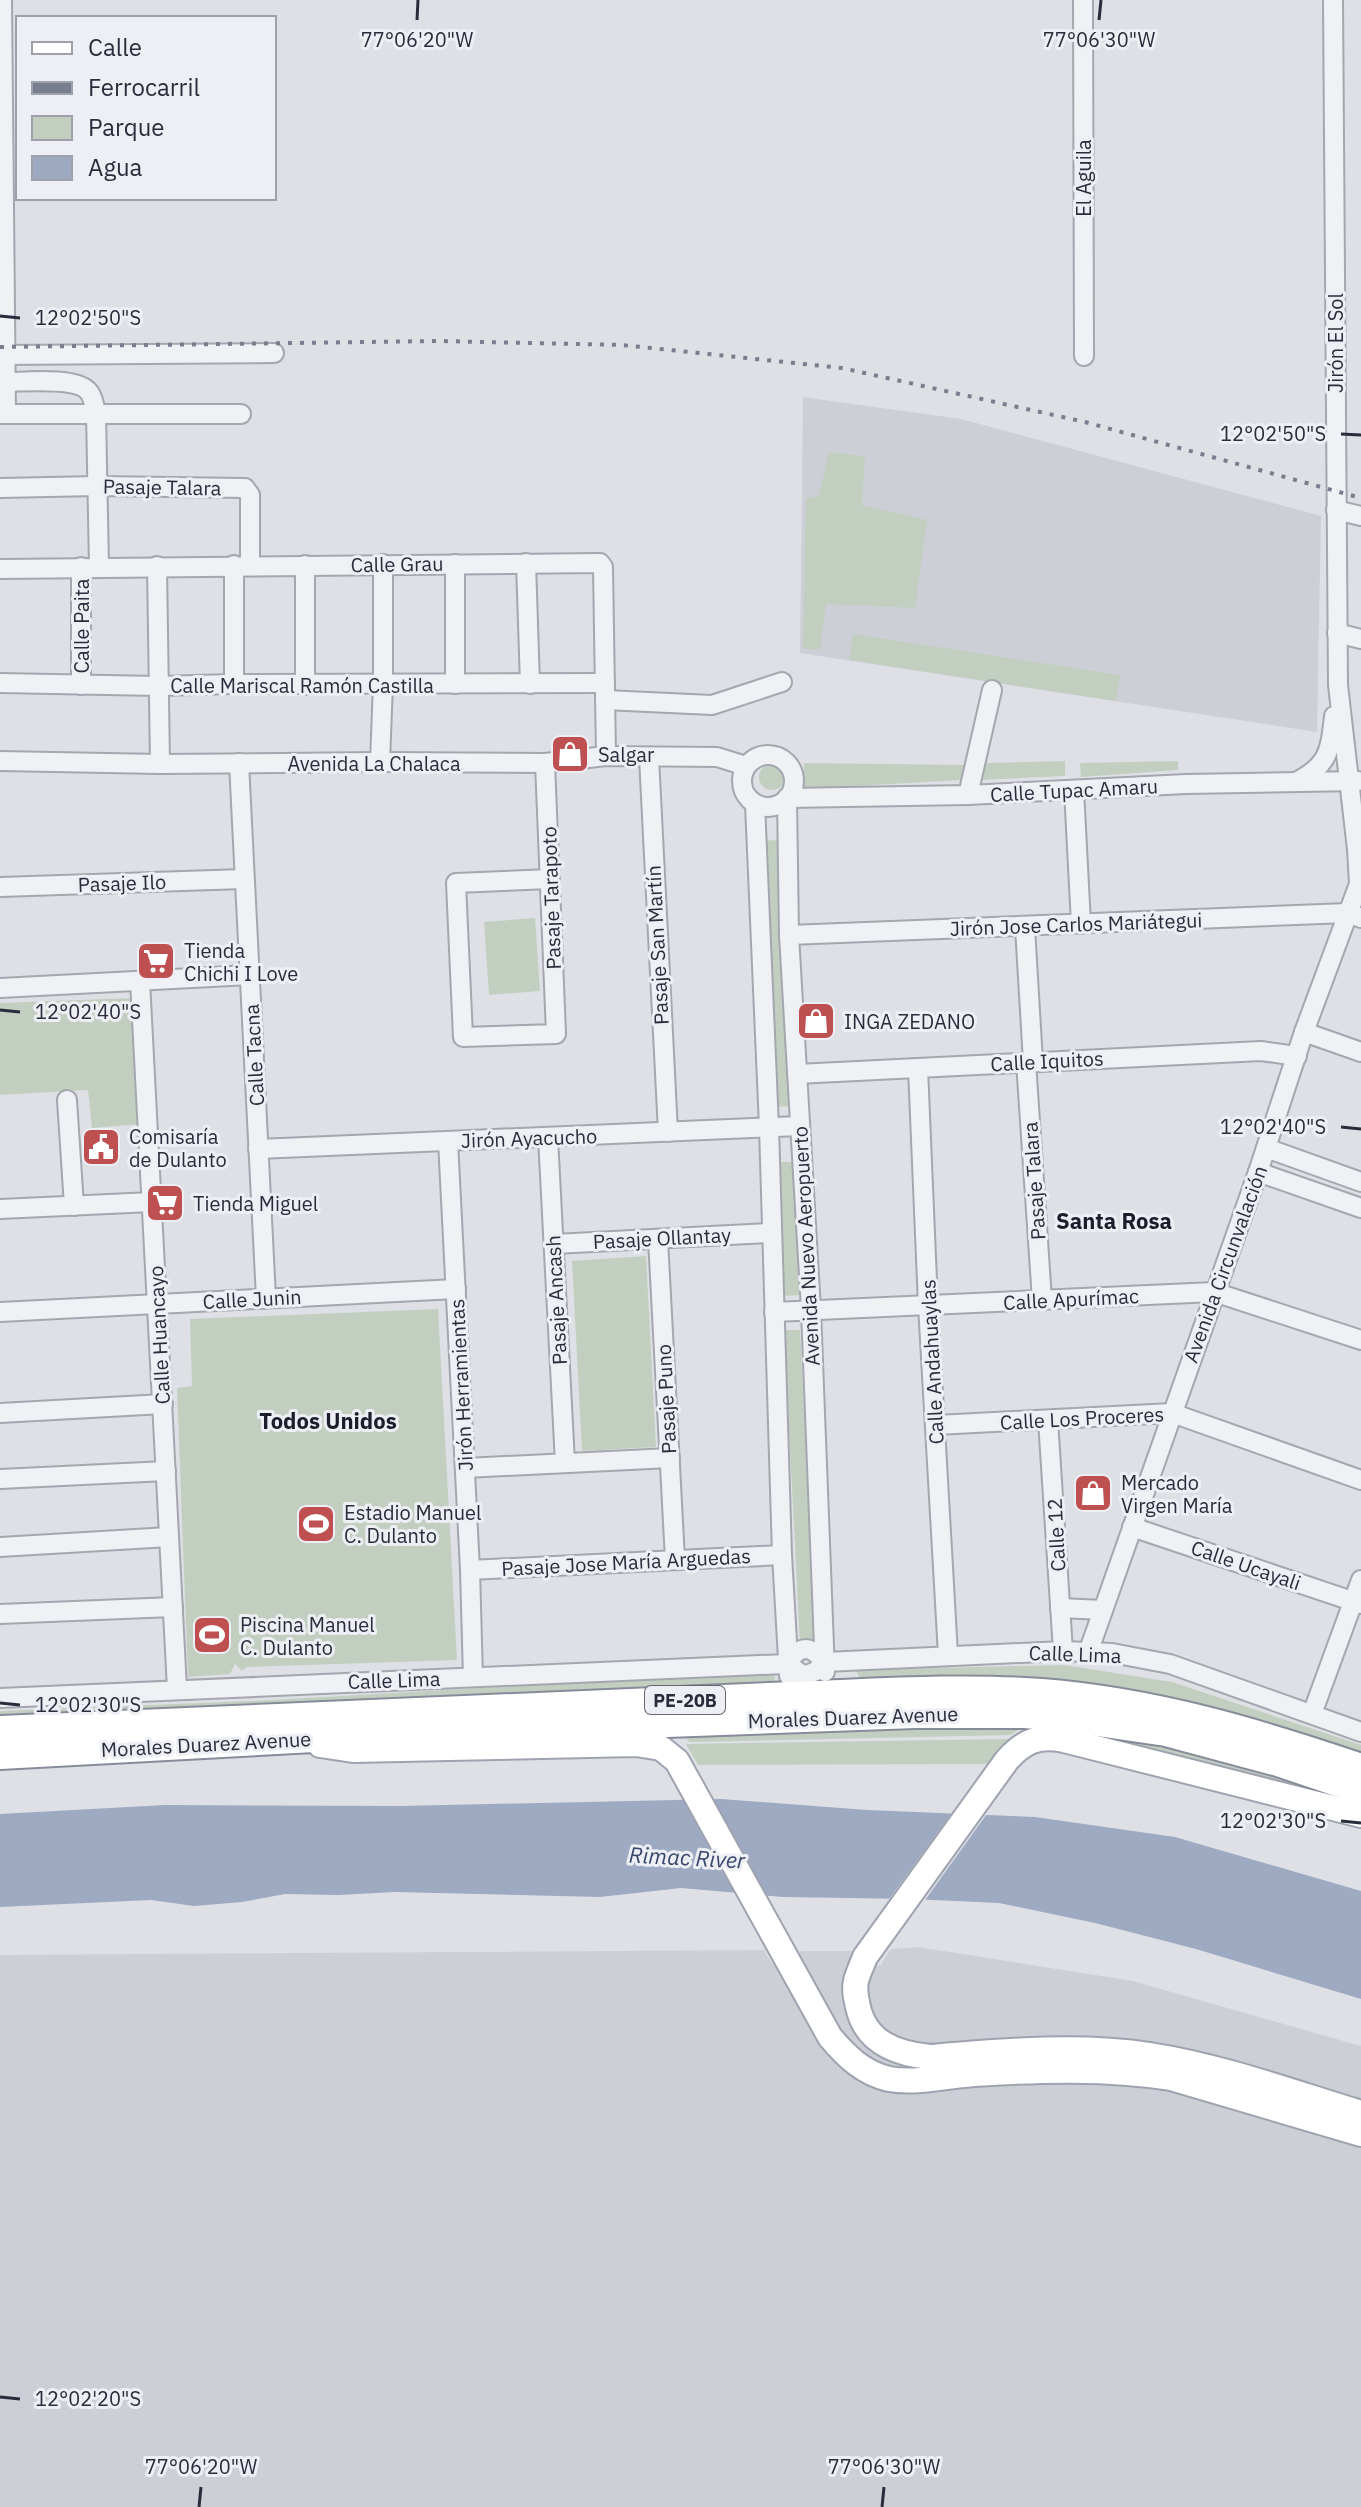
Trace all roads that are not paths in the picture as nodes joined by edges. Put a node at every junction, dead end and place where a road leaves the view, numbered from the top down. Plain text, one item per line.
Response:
1 (2, 0) edge
2 (1083, 0) edge
3 (1333, 0) edge
4 (274, 353) dead end
5 (3, 355) edge
6 (1084, 356) dead end
7 (5, 382) junction
8 (96, 413) junction
9 (3, 414) edge
10 (241, 414) dead end
11 (97, 486) junction
12 (0, 488) edge
13 (1336, 510) junction
14 (1361, 516) edge
15 (526, 563) junction
16 (383, 564) junction
17 (455, 564) junction
18 (242, 565) junction
19 (305, 565) junction
20 (157, 566) junction
21 (90, 567) junction
22 (0, 569) edge
23 (1337, 633) junction
24 (1361, 639) edge
25 (782, 682) dead end
26 (0, 683) edge
27 (234, 684) junction
28 (383, 684) junction
29 (455, 684) junction
30 (530, 684) junction
31 (81, 685) junction
32 (305, 685) junction
33 (1338, 685) junction
34 (158, 686) junction
35 (992, 690) dead end
36 (605, 691) junction
37 (1344, 733) junction
38 (1361, 752) edge
39 (606, 756) junction
40 (649, 757) junction
41 (0, 761) edge
42 (380, 762) junction
43 (239, 763) junction
44 (545, 763) junction
45 (160, 764) junction
46 (746, 766) junction
47 (1355, 781) edge
48 (1295, 782) junction
49 (1074, 790) junction
50 (968, 795) junction
51 (787, 798) junction
52 (755, 804) junction
53 (244, 879) junction
54 (550, 879) junction
55 (1360, 881) edge
56 (0, 887) edge
57 (1354, 916) edge
58 (1081, 924) junction
59 (1025, 927) junction
60 (789, 935) junction
61 (250, 975) junction
62 (140, 981) junction
63 (0, 988) edge
64 (1304, 1032) junction
65 (1361, 1052) edge
66 (1297, 1056) junction
67 (1030, 1062) junction
68 (918, 1068) junction
69 (797, 1074) junction
70 (67, 1100) dead end
71 (800, 1126) junction
72 (769, 1127) junction
73 (668, 1132) junction
74 (548, 1137) junction
75 (448, 1141) junction
76 (1266, 1148) junction
77 (258, 1149) junction
78 (1258, 1172) junction
79 (1361, 1182) edge
80 (152, 1202) junction
81 (74, 1206) junction
82 (1361, 1208) edge
83 (0, 1209) edge
84 (771, 1233) junction
85 (658, 1239) junction
86 (554, 1244) junction
87 (456, 1289) junction
88 (1214, 1292) junction
89 (266, 1298) junction
90 (1042, 1300) junction
91 (157, 1304) junction
92 (928, 1305) junction
93 (811, 1310) junction
94 (0, 1312) edge
95 (774, 1312) junction
96 (1361, 1340) edge
97 (163, 1404) junction
98 (0, 1413) edge
99 (1172, 1413) junction
100 (1048, 1420) junction
101 (936, 1425) junction
102 (670, 1458) junction
103 (565, 1463) junction
104 (465, 1468) junction
105 (166, 1471) junction
106 (0, 1479) edge
107 (1361, 1480) edge
108 (1132, 1527) junction
109 (169, 1537) junction
110 (0, 1547) edge
111 (782, 1555) junction
112 (675, 1560) junction
113 (470, 1570) junction
114 (1361, 1580) edge
115 (1357, 1603) edge
116 (173, 1607) junction
117 (1060, 1608) junction
118 (1103, 1610) junction
119 (0, 1614) edge
120 (1089, 1650) junction
121 (1063, 1651) junction
122 (948, 1655) junction
123 (825, 1662) junction
124 (788, 1664) junction
125 (473, 1677) junction
126 (177, 1689) junction
127 (826, 1694) junction
128 (792, 1696) junction
129 (0, 1698) edge
130 (1312, 1714) junction
131 (0, 1730) edge
132 (1361, 1732) edge
133 (286, 1740) junction
134 (0, 1755) edge
135 (1361, 1768) edge
136 (1361, 1790) edge
137 (1361, 1815) edge
138 (1361, 2113) edge
139 (1361, 2134) edge

1 - 5 street
2 - 6 street, El Aguila
3 - 13 street, Jirón El Sol
4 - 5 street
5 - 7 street
7 - 8 street
7 - 9 street
8 - 9 street
8 - 10 street
8 - 11 street, Calle Paita
11 - 12 street, Pasaje Talara
11 - 18 street, Pasaje Talara
11 - 21 street, Calle Paita
13 - 14 street
13 - 23 street, Jirón El Sol
15 - 17 street, Calle Grau
15 - 30 street
15 - 36 street, Calle Grau
16 - 17 street, Calle Grau
16 - 19 street, Calle Grau
16 - 28 street
17 - 29 street
18 - 19 street, Calle Grau
18 - 20 street, Calle Grau
18 - 27 street
19 - 32 street
20 - 21 street, Calle Grau
20 - 34 street
21 - 22 street, Calle Grau
21 - 31 street, Calle Paita
23 - 24 street
23 - 33 street, Jirón El Sol
25 - 36 street, Calle Mariscal Ramón Castilla
26 - 31 street, Calle Mariscal Ramón Castilla
27 - 32 street, Calle Mariscal Ramón Castilla
27 - 34 street, Calle Mariscal Ramón Castilla
28 - 29 street, Calle Mariscal Ramón Castilla
28 - 32 street, Calle Mariscal Ramón Castilla
28 - 42 street
29 - 30 street, Calle Mariscal Ramón Castilla
30 - 36 street, Calle Mariscal Ramón Castilla
31 - 34 street, Calle Mariscal Ramón Castilla
33 - 37 street, Jirón El Sol
33 - 48 street, Jirón El Sol
34 - 45 street
35 - 50 street
36 - 39 street, Calle Grau
37 - 38 street
37 - 47 street, Jirón El Sol
39 - 40 street, Avenida La Chalaca
39 - 44 street, Avenida La Chalaca
40 - 46 street, Avenida La Chalaca
40 - 73 street, Pasaje San Martín
41 - 45 street, Avenida La Chalaca
42 - 43 street, Avenida La Chalaca
42 - 44 street, Avenida La Chalaca
43 - 45 street, Avenida La Chalaca
43 - 53 street, Calle Tacna
44 - 54 street, Pasaje Tarapoto
46 - 51 street
46 - 52 street
47 - 48 street, Calle Tupac Amaru
47 - 55 street, Avenida Circunvalación
48 - 49 street, Calle Tupac Amaru
49 - 50 street, Calle Tupac Amaru
49 - 58 street
50 - 51 street, Calle Tupac Amaru
51 - 52 street
51 - 60 street, Avenida Nuevo Aeropuerto
52 - 72 street, Avenida Nuevo Aeropuerto
53 - 56 street, Pasaje Ilo
53 - 61 street, Calle Tacna
54 - 54 street, Pasaje Tarapoto
55 - 57 street, Avenida Circunvalación
57 - 58 street, Jirón Jose Carlos Mariátegui
57 - 64 street, Avenida Circunvalación
58 - 59 street, Jirón Jose Carlos Mariátegui
59 - 60 street, Jirón Jose Carlos Mariátegui
59 - 67 street, Pasaje Talara
60 - 69 street, Avenida Nuevo Aeropuerto
61 - 62 street
61 - 77 street, Calle Tacna
62 - 63 street
62 - 80 street, Calle Huancayo
64 - 65 street
64 - 66 street, Avenida Circunvalación
66 - 67 street, Calle Iquitos
66 - 76 street, Avenida Circunvalación
67 - 68 street, Calle Iquitos
67 - 90 street, Pasaje Talara
68 - 69 street, Calle Iquitos
68 - 92 street, Calle Andahuaylas
69 - 71 street, Avenida Nuevo Aeropuerto
70 - 81 street
71 - 72 street, Jirón Ayacucho
71 - 93 street, Avenida Nuevo Aeropuerto
72 - 73 street, Jirón Ayacucho
72 - 84 street, Avenida Nuevo Aeropuerto
73 - 74 street, Jirón Ayacucho
74 - 75 street, Jirón Ayacucho
74 - 86 street, Pasaje Ancash
75 - 77 street, Jirón Ayacucho
75 - 87 street, Jirón Herramientas
76 - 78 street, Avenida Circunvalación
76 - 79 street
77 - 89 street, Calle Tacna
78 - 82 street
78 - 88 street, Avenida Circunvalación
80 - 81 street
80 - 91 street, Calle Huancayo
81 - 83 street
84 - 85 street, Pasaje Ollantay
84 - 95 street, Avenida Nuevo Aeropuerto
85 - 86 street, Pasaje Ollantay
85 - 102 street, Pasaje Puno
86 - 103 street, Pasaje Ancash
87 - 89 street, Calle Junin
87 - 104 street, Jirón Herramientas
88 - 90 street, Calle Apurímac
88 - 96 street, Calle Apurímac
88 - 99 street, Avenida Circunvalación
89 - 91 street, Calle Junin
90 - 92 street, Calle Apurímac
91 - 94 street, Calle Junin
91 - 97 street, Calle Huancayo
92 - 93 street, Calle Apurímac
92 - 101 street, Calle Andahuaylas
93 - 95 street, Calle Apurímac
93 - 123 street, Avenida Nuevo Aeropuerto
95 - 111 street, Avenida Nuevo Aeropuerto
97 - 98 street
97 - 105 street, Calle Huancayo
99 - 100 street, Calle Los Proceres
99 - 107 street, Calle Los Proceres
99 - 108 street, Avenida Circunvalación
100 - 101 street, Calle Los Proceres
100 - 117 street, Calle 12
101 - 122 street, Calle Andahuaylas
102 - 103 street
102 - 112 street, Pasaje Puno
103 - 104 street
104 - 113 street, Jirón Herramientas
105 - 106 street
105 - 109 street, Calle Huancayo
108 - 115 street, Calle Ucayali
108 - 118 street, Avenida Circunvalación
109 - 110 street
109 - 116 street, Calle Huancayo
111 - 112 street, Pasaje Jose María Arguedas
111 - 124 street, Avenida Nuevo Aeropuerto
112 - 113 street, Pasaje Jose María Arguedas
113 - 125 street, Jirón Herramientas
114 - 115 street
115 - 130 street
116 - 119 street
116 - 126 street, Calle Huancayo
117 - 118 street
117 - 121 street, Calle 12
118 - 120 street, Avenida Circunvalación
120 - 121 street, Calle Lima
120 - 130 street, Calle Lima
121 - 122 street, Calle Lima
122 - 123 street, Calle Lima
123 - 124 street, Calle Lima
123 - 127 street, Avenida Nuevo Aeropuerto
124 - 125 street, Calle Lima
124 - 128 street, Avenida Nuevo Aeropuerto
125 - 126 street, Calle Lima
126 - 129 street, Calle Lima
127 - 128 highway, Morales Duarez Avenue / PE-20B
127 - 135 highway, Morales Duarez Avenue / PE-20B
128 - 131 highway, Morales Duarez Avenue / PE-20B
130 - 132 street, Calle Lima
133 - 134 highway, Morales Duarez Avenue / PE-20B
133 - 136 highway, Morales Duarez Avenue / PE-20B
133 - 139 main road
137 - 138 main road

